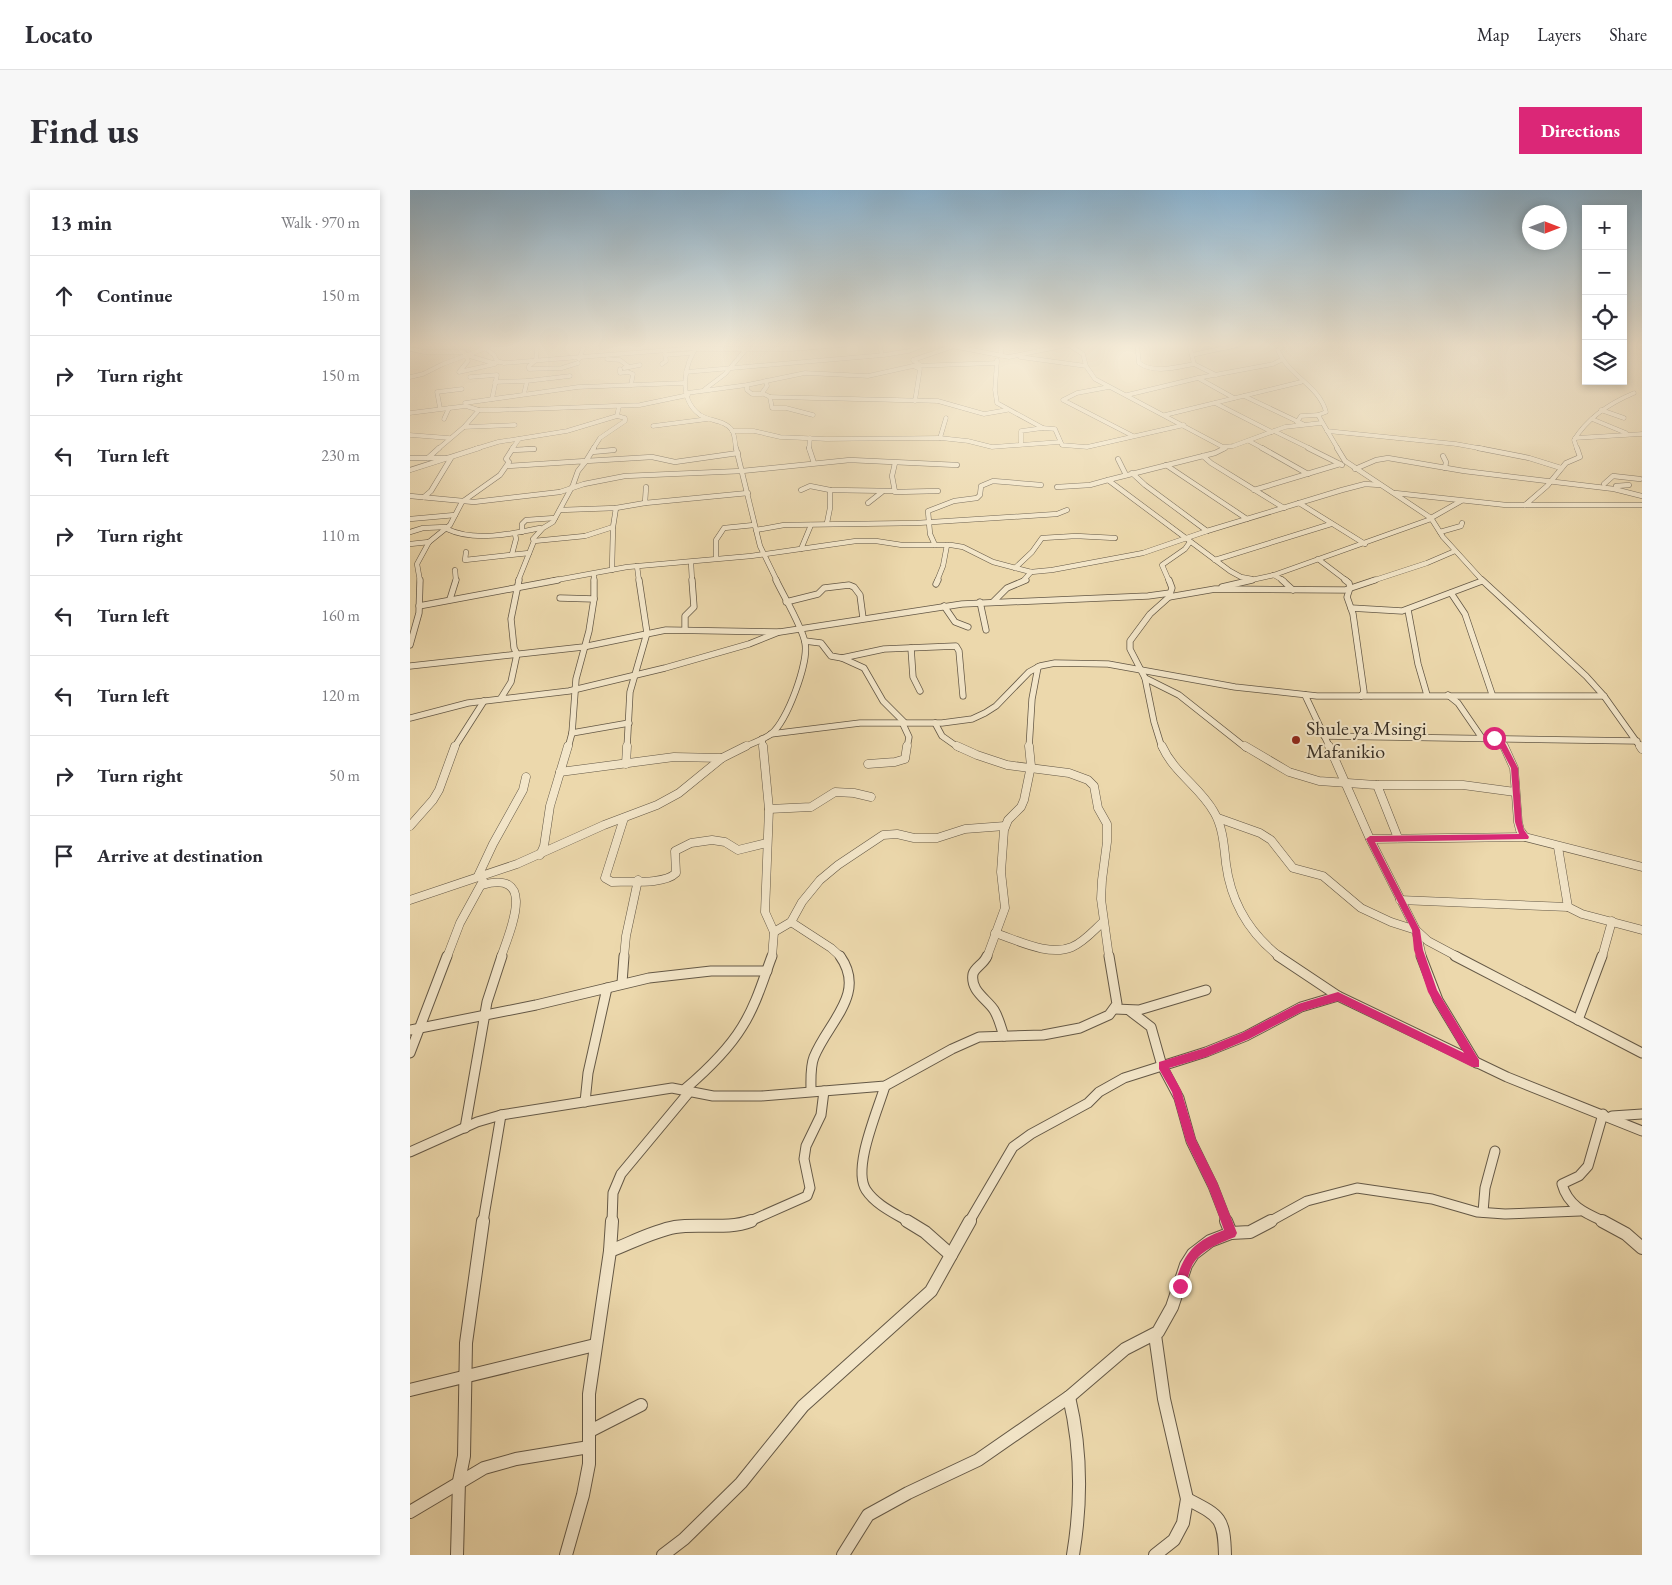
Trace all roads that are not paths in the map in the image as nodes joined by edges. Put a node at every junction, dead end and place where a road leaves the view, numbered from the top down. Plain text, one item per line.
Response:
1 (440, 408) edge
2 (449, 408) joint
3 (472, 408) edge
4 (548, 408) joint
5 (559, 408) edge
6 (619, 408) edge
7 (694, 408) edge
8 (772, 408) edge
9 (963, 408) edge
10 (1004, 408) edge
11 (1078, 408) edge
12 (1152, 408) edge
13 (1194, 408) edge
14 (1225, 408) edge
15 (1268, 408) edge
16 (1325, 408) edge
17 (1605, 408) edge
18 (479, 410) junction
19 (1007, 410) junction
20 (1601, 410) junction
21 (410, 412) edge
22 (1166, 414) junction
23 (814, 415) dead end
24 (1318, 415) junction
25 (617, 416) junction
26 (946, 418) dead end
27 (1624, 418) dead end
28 (444, 419) dead end
29 (709, 419) junction
30 (1592, 419) junction
31 (1297, 422) junction
32 (1303, 424) junction
33 (1321, 424) junction
34 (1184, 425) junction
35 (464, 426) junction
36 (653, 426) dead end
37 (1043, 428) junction
38 (732, 431) junction
39 (1273, 431) junction
40 (1326, 431) junction
41 (1627, 434) junction
42 (1642, 434) edge
43 (410, 435) edge
44 (418, 436) junction
45 (1133, 436) junction
46 (780, 437) junction
47 (449, 438) junction
48 (810, 438) junction
49 (940, 438) junction
50 (1575, 438) junction
51 (519, 439) junction
52 (1249, 441) junction
53 (410, 442) edge
54 (498, 442) junction
55 (777, 442) dead end
56 (1060, 442) junction
57 (1021, 444) junction
58 (1225, 448) junction
59 (534, 449) dead end
60 (512, 450) junction
61 (614, 450) dead end
62 (592, 452) junction
63 (738, 454) junction
64 (1203, 456) junction
65 (1443, 456) dead end
66 (410, 458) edge
67 (428, 458) junction
68 (451, 458) junction
69 (1118, 459) dead end
70 (695, 460) junction
71 (586, 461) junction
72 (814, 463) junction
73 (895, 463) junction
74 (1340, 464) junction
75 (957, 465) dead end
76 (1166, 465) junction
77 (508, 466) junction
78 (1353, 468) junction
79 (1445, 468) junction
80 (1562, 468) junction
81 (410, 470) edge
82 (742, 471) junction
83 (687, 473) junction
84 (1129, 474) junction
85 (1308, 474) junction
86 (1371, 479) junction
87 (1640, 479) dead end
88 (1108, 480) junction
89 (1550, 481) junction
90 (1366, 484) junction
91 (1604, 484) junction
92 (1041, 485) dead end
93 (1380, 485) junction
94 (1584, 485) junction
95 (1630, 485) dead end
96 (646, 487) dead end
97 (1057, 487) dead end
98 (571, 488) junction
99 (801, 490) dead end
100 (830, 490) junction
101 (1254, 490) junction
102 (894, 491) junction
103 (938, 491) dead end
104 (748, 492) junction
105 (882, 492) junction
106 (1392, 493) junction
107 (410, 496) edge
108 (1642, 496) edge
109 (424, 497) junction
110 (1462, 501) junction
111 (462, 502) junction
112 (645, 503) junction
113 (868, 503) dead end
114 (1298, 503) junction
115 (1525, 505) junction
116 (1642, 505) edge
117 (616, 508) junction
118 (1284, 508) junction
119 (560, 510) junction
120 (1067, 510) dead end
121 (455, 515) junction
122 (555, 518) junction
123 (1247, 519) junction
124 (1431, 519) junction
125 (410, 520) edge
126 (827, 522) junction
127 (930, 522) junction
128 (1462, 523) dead end
129 (1331, 524) junction
130 (811, 525) junction
131 (613, 527) junction
132 (448, 528) junction
133 (543, 528) junction
134 (755, 528) junction
135 (1207, 530) junction
136 (410, 532) edge
137 (522, 532) junction
138 (1440, 532) junction
139 (514, 534) junction
140 (1115, 538) dead end
141 (1188, 540) junction
142 (430, 542) junction
143 (534, 542) junction
144 (410, 544) edge
145 (1365, 544) junction
146 (935, 545) junction
147 (947, 545) junction
148 (802, 549) junction
149 (1455, 551) junction
150 (466, 552) dead end
151 (529, 553) junction
152 (512, 554) junction
153 (764, 554) junction
154 (716, 558) junction
155 (1215, 560) junction
156 (1318, 560) junction
157 (691, 562) junction
158 (417, 564) junction
159 (410, 565) edge
160 (637, 566) junction
161 (1015, 568) junction
162 (455, 570) dead end
163 (612, 570) junction
164 (1031, 572) junction
165 (594, 574) junction
166 (1274, 574) junction
167 (1252, 579) junction
168 (1482, 581) junction
169 (1349, 582) junction
170 (936, 584) dead end
171 (1357, 586) junction
172 (516, 587) junction
173 (1215, 589) junction
174 (1293, 590) junction
175 (1349, 590) junction
176 (1451, 593) junction
177 (420, 594) junction
178 (410, 595) edge
179 (1170, 595) junction
180 (560, 598) dead end
181 (450, 599) junction
182 (594, 599) junction
183 (786, 602) junction
184 (980, 602) junction
185 (992, 602) junction
186 (419, 606) junction
187 (944, 606) junction
188 (1351, 608) junction
189 (410, 609) edge
190 (1408, 610) junction
191 (864, 618) junction
192 (968, 627) dead end
193 (798, 628) junction
194 (685, 629) junction
195 (986, 630) dead end
196 (780, 632) junction
197 (648, 633) junction
198 (805, 641) junction
199 (410, 645) edge
200 (583, 647) junction
201 (911, 648) junction
202 (518, 654) junction
203 (842, 658) junction
204 (410, 666) edge
205 (1038, 667) junction
206 (1139, 668) junction
207 (635, 676) junction
208 (1145, 678) junction
209 (576, 690) junction
210 (920, 691) dead end
211 (1492, 694) junction
212 (1305, 695) junction
213 (1428, 695) junction
214 (1448, 695) junction
215 (963, 696) dead end
216 (1361, 696) junction
217 (1604, 696) junction
218 (501, 698) junction
219 (484, 702) junction
220 (410, 718) edge
221 (903, 722) junction
222 (629, 723) junction
223 (935, 723) junction
224 (572, 732) junction
225 (771, 734) junction
226 (1324, 736) junction
227 (1482, 738) junction
228 (1500, 738) junction
229 (762, 739) junction
230 (1639, 741) edge
231 (1642, 749) edge
232 (722, 758) junction
233 (626, 764) junction
234 (868, 764) dead end
235 (1031, 766) junction
236 (560, 772) junction
237 (526, 777) dead end
238 (1347, 784) junction
239 (1377, 785) junction
240 (1516, 792) junction
241 (871, 797) dead end
242 (769, 809) junction
243 (624, 818) junction
244 (1218, 818) junction
245 (410, 825) edge
246 (1005, 826) junction
247 (1525, 837) junction
248 (1398, 838) junction
249 (1370, 839) junction
250 (767, 843) junction
251 (1558, 847) junction
252 (540, 855) junction
253 (1642, 868) edge
254 (482, 876) junction
255 (638, 880) junction
256 (482, 885) junction
257 (410, 900) edge
258 (1400, 900) junction
259 (1568, 908) junction
260 (1612, 921) junction
261 (791, 922) junction
262 (1103, 922) junction
263 (1416, 930) junction
264 (1642, 930) edge
265 (774, 932) junction
266 (995, 933) junction
267 (767, 971) junction
268 (622, 983) junction
269 (607, 988) junction
270 (1206, 990) dead end
271 (1338, 996) junction
272 (1115, 1009) junction
273 (1130, 1011) junction
274 (485, 1014) junction
275 (1578, 1020) junction
276 (414, 1029) edge
277 (1004, 1036) junction
278 (410, 1053) edge
279 (1642, 1053) edge
280 (1476, 1063) junction
281 (1162, 1066) junction
282 (885, 1086) junction
283 (688, 1090) junction
284 (811, 1091) junction
285 (824, 1091) junction
286 (585, 1102) junction
287 (1642, 1114) edge
288 (501, 1115) junction
289 (1606, 1115) junction
290 (465, 1128) junction
291 (1642, 1131) edge
292 (1494, 1151) dead end
293 (410, 1152) edge
294 (1580, 1211) junction
295 (1483, 1212) junction
296 (1231, 1233) junction
297 (1642, 1248) edge
298 (610, 1251) junction
299 (951, 1255) junction
300 (1154, 1335) junction
301 (596, 1346) junction
302 (464, 1377) junction
303 (410, 1390) edge
304 (1070, 1397) junction
305 (641, 1404) dead end
306 (590, 1431) junction
307 (589, 1447) junction
308 (459, 1481) junction
309 (1187, 1499) junction
310 (410, 1512) edge
311 (456, 1555) edge
312 (566, 1555) edge
313 (663, 1555) edge
314 (843, 1555) edge
315 (1073, 1555) edge
316 (1155, 1555) edge
317 (1225, 1555) edge

1 - 21 street
2 - 21 street
2 - 28 street
3 - 18 street
4 - 5 street
4 - 18 street
6 - 25 street
7 - 29 street
8 - 23 street
9 - 19 street
10 - 19 street
11 - 45 street
12 - 22 street
13 - 22 street
14 - 39 street
15 - 31 street
16 - 24 street
17 - 20 street
18 - 35 street
19 - 37 street
20 - 27 street
20 - 30 street
22 - 34 street
24 - 31 street
24 - 33 street
25 - 51 street
25 - 62 street
26 - 49 street
29 - 36 street
29 - 38 street
30 - 41 street
30 - 50 street
31 - 32 street
32 - 33 street
32 - 39 street
33 - 40 street
34 - 45 street
34 - 58 street
35 - 47 street
35 - 54 street
37 - 56 street
37 - 57 street
38 - 46 street
38 - 63 street
39 - 52 street
39 - 74 street
40 - 78 street
40 - 80 street
41 - 42 street
41 - 50 street
43 - 44 street
44 - 47 street
44 - 53 street
45 - 56 street
46 - 48 street
46 - 55 street
47 - 67 street
48 - 49 street
48 - 72 street
49 - 57 street
50 - 80 street
51 - 54 street
51 - 60 street
52 - 58 street
52 - 85 street
54 - 68 street
56 - 57 street
58 - 64 street
59 - 60 street
60 - 77 street
61 - 62 street
62 - 71 street
63 - 70 street
63 - 82 street
64 - 76 street
64 - 101 street
65 - 79 street
66 - 67 street
67 - 68 street
68 - 81 street
68 - 109 street
69 - 84 street
70 - 71 street
70 - 83 street
71 - 77 street
71 - 98 street
72 - 73 street
72 - 82 street
73 - 75 street
73 - 102 street
74 - 78 street
74 - 85 street
76 - 84 street
76 - 123 street
77 - 111 street
78 - 79 street
78 - 86 street
79 - 89 street
80 - 89 street
82 - 83 street
82 - 104 street
83 - 98 street
84 - 88 street
84 - 135 street
85 - 101 street
86 - 90 street
86 - 93 street
87 - 91 street
88 - 97 street
88 - 141 street
89 - 94 street
89 - 115 street
90 - 93 street
90 - 114 street
91 - 94 street
91 - 95 street
92 - 127 street
93 - 106 street
94 - 108 street
96 - 112 street
98 - 111 street
98 - 119 street
99 - 100 street
100 - 105 street
100 - 126 street
101 - 118 street
102 - 103 street
102 - 105 street
104 - 112 street
104 - 134 street
105 - 113 street
106 - 110 street
106 - 124 street
107 - 109 street
109 - 111 street
110 - 115 street
110 - 124 street
111 - 121 street
112 - 117 street
114 - 118 street
114 - 129 street
115 - 116 street
117 - 119 street
117 - 131 street
118 - 123 street
119 - 122 street
120 - 127 street
121 - 125 street
121 - 132 street
122 - 133 street
122 - 137 street
123 - 135 street
124 - 138 street
124 - 145 street
126 - 127 street
126 - 130 street
127 - 146 street
128 - 138 street
129 - 145 street
129 - 155 street
130 - 134 street
130 - 148 street
131 - 143 street
131 - 163 street
132 - 136 street
132 - 139 street
132 - 142 street
133 - 137 street
133 - 143 street
134 - 153 street
134 - 154 street
135 - 141 street
137 - 139 street
138 - 149 street
139 - 152 street
140 - 161 street
141 - 155 street
141 - 164 street
141 - 179 street
142 - 144 street
142 - 158 street
143 - 151 street
145 - 156 street
146 - 147 street
146 - 148 street
147 - 161 street
147 - 170 street
148 - 153 street
149 - 168 street
149 - 171 street
150 - 152 street
151 - 152 street
151 - 172 street
153 - 154 street
153 - 183 street
154 - 157 street
155 - 167 street
156 - 166 street
156 - 169 street
157 - 160 street
157 - 194 street
158 - 159 street
158 - 177 street
160 - 163 street
160 - 197 street
161 - 164 street
162 - 181 street
163 - 165 street
164 - 185 street
165 - 172 street
165 - 182 street
166 - 167 street
166 - 174 street
167 - 173 street
168 - 176 street
168 - 217 street
169 - 171 street
169 - 175 street
171 - 175 street
172 - 181 street
172 - 202 street
173 - 174 street
173 - 179 street
174 - 175 street
175 - 188 street
176 - 190 street
176 - 211 street
177 - 178 street
177 - 186 street
179 - 185 street
179 - 206 street
180 - 182 street
181 - 186 street
182 - 200 street
183 - 191 street
183 - 193 street
184 - 185 street
184 - 187 street
184 - 195 street
186 - 189 street
186 - 199 street
187 - 191 street
187 - 192 street
188 - 190 street
188 - 216 street
190 - 213 street
191 - 193 street
193 - 196 street
193 - 198 street
194 - 196 street
194 - 197 street
196 - 207 street
197 - 200 street
197 - 207 street
198 - 203 street
198 - 225 street
200 - 202 street
200 - 209 street
201 - 203 street
201 - 210 street
201 - 215 street
202 - 204 street
202 - 218 street
203 - 221 street
205 - 206 street
205 - 223 street
205 - 235 street
206 - 208 street
206 - 212 street
207 - 209 street
207 - 222 street
208 - 238 street
208 - 244 street
209 - 218 street
209 - 224 street
211 - 214 street
211 - 217 street
212 - 216 street
212 - 226 street
213 - 214 street
213 - 216 street
214 - 227 street
217 - 230 street
218 - 219 street
219 - 220 street
219 - 245 street
221 - 223 street
221 - 225 street
221 - 234 street
222 - 224 street
222 - 233 street
223 - 235 street
224 - 236 street
225 - 229 street
226 - 227 street
226 - 238 street
227 - 228 street
228 - 230 street
228 - 240 street
229 - 232 street
229 - 242 street
230 - 231 street
232 - 233 street
232 - 243 street
233 - 236 street
235 - 246 street
235 - 262 street
236 - 252 street
237 - 254 street
238 - 239 street
238 - 249 street
239 - 240 street
239 - 248 street
240 - 247 street
241 - 242 street
242 - 250 street
243 - 252 street
243 - 255 street
244 - 263 street
244 - 271 street
246 - 261 street
246 - 266 street
247 - 248 street
247 - 251 street
248 - 249 street
249 - 258 street
250 - 255 street
250 - 265 street
251 - 253 street
251 - 259 street
252 - 254 street
254 - 256 street
254 - 257 street
255 - 268 street
256 - 274 street
256 - 276 street
258 - 259 street
258 - 263 street
259 - 260 street
260 - 264 street
260 - 275 street
261 - 265 street
261 - 284 street
262 - 266 street
262 - 272 street
263 - 275 street
263 - 280 street
265 - 267 street
266 - 277 street
267 - 268 street
267 - 283 street
268 - 269 street
269 - 274 street
269 - 286 street
270 - 273 street
271 - 280 street
271 - 281 street
272 - 273 street
272 - 277 street
273 - 281 street
274 - 276 street
274 - 290 street
275 - 279 street
276 - 278 street
277 - 282 street
280 - 289 street
281 - 296 street
281 - 299 street
282 - 285 street
282 - 299 street
283 - 284 street
283 - 286 street
283 - 298 street
284 - 285 street
285 - 298 street
286 - 288 street
287 - 289 street
288 - 290 street
288 - 302 street
289 - 291 street
289 - 294 street
290 - 293 street
292 - 295 street
294 - 295 street
294 - 297 street
295 - 296 street
296 - 300 street
298 - 301 street
299 - 313 street
300 - 304 street
300 - 309 street
301 - 302 street
301 - 306 street
302 - 303 street
302 - 308 street
304 - 314 street
304 - 315 street
305 - 306 street
306 - 307 street
307 - 308 street
307 - 312 street
308 - 310 street
308 - 311 street
309 - 316 street
309 - 317 street

